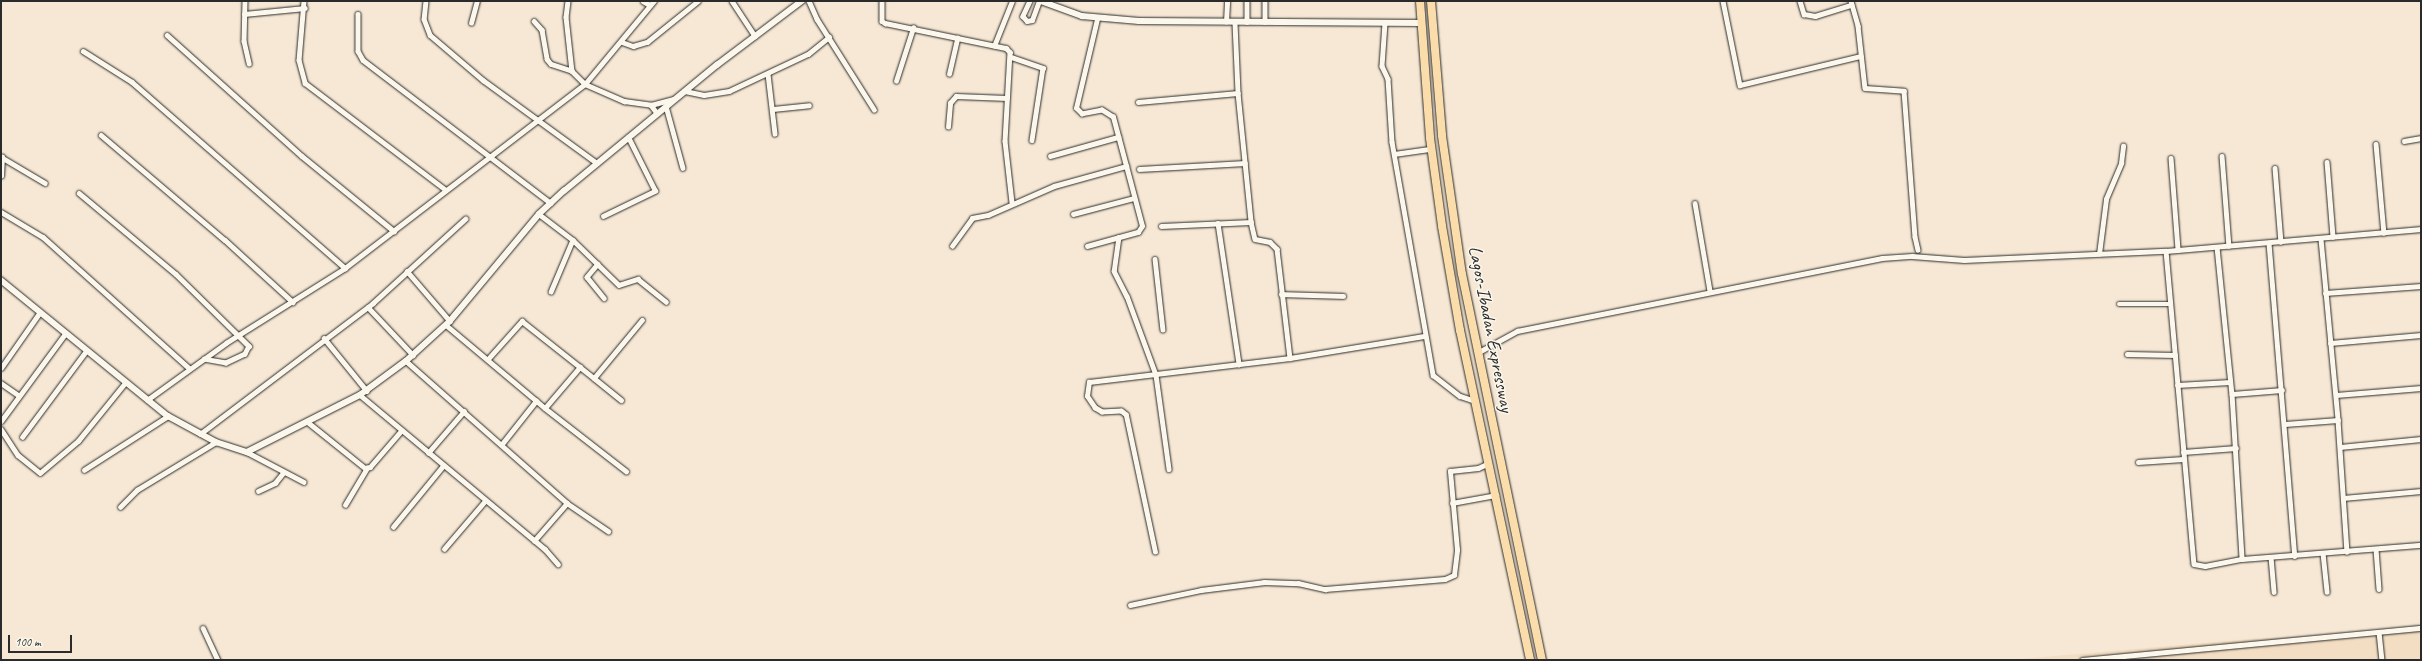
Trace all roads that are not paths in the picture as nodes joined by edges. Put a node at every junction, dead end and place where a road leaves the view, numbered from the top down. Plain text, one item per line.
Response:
1 (245, 1) edge
2 (304, 1) edge
3 (426, 1) edge
4 (477, 1) edge
5 (568, 1) edge
6 (642, 1) edge
7 (654, 1) edge
8 (698, 1) edge
9 (732, 1) edge
10 (802, 1) edge
11 (809, 1) edge
12 (882, 1) edge
13 (1012, 1) edge
14 (1030, 1) edge
15 (1040, 1) edge
16 (1227, 1) edge
17 (1247, 1) edge
18 (1265, 1) edge
19 (1419, 1) edge
20 (1431, 1) edge
21 (1723, 1) edge
22 (1800, 1) edge
23 (1851, 3) edge
24 (650, 6) junction
25 (305, 8) junction
26 (244, 14) junction
27 (358, 14) dead end
28 (1097, 19) junction
29 (534, 21) dead end
30 (471, 22) dead end
31 (1226, 22) junction
32 (1247, 22) junction
33 (1265, 22) junction
34 (1235, 23) junction
35 (1385, 23) junction
36 (1420, 23) junction
37 (913, 28) junction
38 (167, 35) dead end
39 (755, 36) junction
40 (829, 37) junction
41 (957, 38) junction
42 (622, 42) junction
43 (994, 46) junction
44 (83, 51) dead end
45 (1861, 56) junction
46 (1011, 57) junction
47 (249, 63) dead end
48 (572, 71) junction
49 (768, 74) junction
50 (949, 74) dead end
51 (896, 81) dead end
52 (585, 84) junction
53 (685, 91) junction
54 (1238, 93) junction
55 (1007, 98) junction
56 (674, 99) junction
57 (1138, 102) dead end
58 (651, 105) junction
59 (809, 105) dead end
60 (666, 106) junction
61 (773, 109) junction
62 (874, 109) dead end
63 (657, 113) junction
64 (540, 119) junction
65 (948, 127) dead end
66 (775, 134) dead end
67 (101, 135) dead end
68 (628, 137) junction
69 (1118, 137) junction
70 (2421, 138) edge
71 (1032, 140) dead end
72 (2404, 141) dead end
73 (2376, 144) dead end
74 (2123, 146) dead end
75 (1431, 149) junction
76 (1394, 154) junction
77 (491, 156) junction
78 (1050, 156) dead end
79 (2222, 156) dead end
80 (2, 157) edge
81 (2171, 158) dead end
82 (597, 162) junction
83 (2327, 162) dead end
84 (1245, 163) junction
85 (1126, 166) junction
86 (683, 168) dead end
87 (2275, 168) dead end
88 (1139, 169) dead end
89 (1, 176) edge
90 (45, 183) dead end
91 (446, 190) junction
92 (80, 193) dead end
93 (1134, 198) junction
94 (1012, 202) junction
95 (551, 203) junction
96 (1695, 203) dead end
97 (1, 212) edge
98 (539, 214) junction
99 (1073, 214) dead end
100 (603, 216) dead end
101 (465, 219) dead end
102 (1251, 222) junction
103 (1218, 223) junction
104 (1161, 226) dead end
105 (2421, 229) edge
106 (394, 231) junction
107 (2384, 233) junction
108 (1119, 237) junction
109 (2332, 237) junction
110 (2321, 239) junction
111 (573, 240) junction
112 (2281, 242) junction
113 (2269, 243) junction
114 (952, 246) dead end
115 (1087, 246) dead end
116 (2229, 246) junction
117 (2217, 247) junction
118 (1918, 250) dead end
119 (2178, 250) junction
120 (2166, 251) junction
121 (2099, 254) junction
122 (1155, 258) dead end
123 (598, 264) junction
124 (345, 268) junction
125 (407, 271) junction
126 (1, 280) edge
127 (2421, 286) edge
128 (1710, 290) junction
129 (551, 292) dead end
130 (2325, 293) junction
131 (1281, 294) junction
132 (1343, 296) dead end
133 (604, 298) dead end
134 (293, 302) junction
135 (666, 302) dead end
136 (2119, 304) dead end
137 (2170, 304) junction
138 (368, 307) junction
139 (40, 312) junction
140 (642, 320) dead end
141 (448, 323) junction
142 (1163, 330) dead end
143 (65, 334) junction
144 (2421, 335) edge
145 (241, 336) junction
146 (1425, 336) junction
147 (324, 338) junction
148 (2330, 343) junction
149 (86, 351) junction
150 (1477, 353) junction
151 (2127, 354) dead end
152 (413, 355) junction
153 (2175, 355) junction
154 (204, 358) junction
155 (1290, 358) junction
156 (488, 359) junction
157 (406, 362) junction
158 (1239, 364) junction
159 (1, 368) edge
160 (189, 368) junction
161 (580, 368) junction
162 (1156, 375) junction
163 (594, 378) junction
164 (2230, 382) junction
165 (1, 383) edge
166 (125, 383) junction
167 (2177, 385) junction
168 (2421, 388) edge
169 (2282, 390) junction
170 (367, 391) junction
171 (2232, 394) junction
172 (18, 395) junction
173 (360, 395) junction
174 (2336, 395) junction
175 (147, 400) junction
176 (620, 400) dead end
177 (536, 401) junction
178 (1475, 401) junction
179 (545, 408) junction
180 (464, 411) junction
181 (168, 416) junction
182 (2338, 420) junction
183 (1, 421) edge
184 (309, 423) junction
185 (2285, 424) junction
186 (1, 429) edge
187 (401, 431) junction
188 (200, 434) junction
189 (22, 436) dead end
190 (2421, 439) edge
191 (216, 442) junction
192 (502, 444) junction
193 (2340, 446) junction
194 (2236, 448) junction
195 (247, 452) junction
196 (2183, 452) junction
197 (428, 453) junction
198 (2183, 459) junction
199 (2138, 462) dead end
200 (1489, 463) junction
201 (443, 466) junction
202 (368, 468) junction
203 (1170, 469) dead end
204 (84, 470) dead end
205 (626, 471) dead end
206 (283, 473) junction
207 (304, 482) dead end
208 (258, 491) dead end
209 (2421, 491) edge
210 (1496, 495) junction
211 (2343, 498) junction
212 (485, 501) junction
213 (567, 503) junction
214 (1452, 503) junction
215 (345, 506) dead end
216 (120, 507) dead end
217 (393, 527) dead end
218 (608, 530) dead end
219 (534, 541) junction
220 (2421, 545) edge
221 (444, 549) dead end
222 (2376, 549) junction
223 (1155, 552) dead end
224 (2347, 552) junction
225 (2323, 553) junction
226 (2295, 556) junction
227 (2271, 557) junction
228 (2242, 560) junction
229 (558, 564) dead end
230 (2378, 589) dead end
231 (2274, 592) dead end
232 (2327, 592) dead end
233 (1130, 605) dead end
234 (203, 628) dead end
235 (2421, 628) edge
236 (2379, 632) junction
237 (218, 660) edge
238 (1530, 660) edge
239 (1542, 660) edge
240 (2082, 660) edge
241 (2382, 660) edge

1 - 26 street
2 - 25 street
3 - 64 street
4 - 30 street
5 - 48 street
6 - 24 street
7 - 24 street
8 - 42 street
9 - 39 street
10 - 39 street
11 - 40 street
12 - 37 street
13 - 43 street
14 - 15 street
15 - 28 street
16 - 31 street
17 - 32 street
18 - 33 street
19 - 36 highway, Lagos-Ibadan Expressway
20 - 150 highway, Lagos-Ibadan Expressway
21 - 45 street
22 - 23 street
23 - 45 street
24 - 42 street
25 - 26 street
25 - 91 street
26 - 47 street
27 - 77 street
28 - 31 street
28 - 69 street
29 - 48 street
31 - 34 street
32 - 33 street
32 - 34 street
33 - 35 street
34 - 54 street
35 - 36 street
35 - 76 street
36 - 75 highway, Lagos-Ibadan Expressway
37 - 41 street
37 - 51 street
38 - 106 street
39 - 53 street
40 - 49 street
40 - 62 street
41 - 43 street
41 - 50 street
42 - 52 street
43 - 46 street
44 - 124 street
45 - 118 street
46 - 55 street
46 - 71 street
48 - 52 street
49 - 53 street
49 - 61 street
52 - 58 street
52 - 64 street
53 - 56 street
54 - 57 street
54 - 84 street
55 - 65 street
55 - 94 street
56 - 58 street
56 - 60 street
58 - 63 street
59 - 61 street
60 - 63 street
60 - 86 street
61 - 66 street
63 - 68 street
64 - 77 street
64 - 82 street
67 - 134 street
68 - 82 street
68 - 100 street
69 - 78 street
69 - 85 street
70 - 72 street
73 - 107 street
74 - 121 street
75 - 76 street
75 - 178 highway, Lagos-Ibadan Expressway
76 - 146 street
77 - 91 street
77 - 95 street
79 - 116 street
80 - 89 street
80 - 90 street
81 - 119 street
82 - 95 street
83 - 109 street
84 - 88 street
84 - 102 street
85 - 93 street
85 - 94 street
87 - 112 street
91 - 106 street
92 - 145 street
93 - 99 street
93 - 108 street
94 - 114 street
95 - 98 street
96 - 128 street
97 - 160 street
98 - 111 street
98 - 141 street
101 - 125 street
102 - 103 street
102 - 131 street
103 - 104 street
103 - 158 street
105 - 107 street
106 - 124 street
107 - 109 street
108 - 115 street
108 - 162 street
109 - 110 street
110 - 112 street
110 - 130 street
111 - 123 street
111 - 129 street
112 - 113 street
113 - 116 street
113 - 169 street
116 - 117 street
117 - 119 street
117 - 164 street
119 - 120 street
120 - 121 street
120 - 137 street
121 - 128 street
122 - 142 street
123 - 133 street
123 - 135 street
124 - 134 street
125 - 138 street
125 - 141 street
126 - 139 street
127 - 130 street
128 - 150 street
130 - 148 street
131 - 132 street
131 - 155 street
134 - 145 street
136 - 137 street
137 - 153 street
138 - 147 street
138 - 152 street
139 - 143 street
139 - 159 street
140 - 163 street
141 - 152 street
141 - 156 street
143 - 149 street
143 - 172 street
144 - 148 street
145 - 154 street
145 - 154 street
146 - 155 street
146 - 178 street
147 - 170 street
147 - 188 street
148 - 174 street
149 - 166 street
149 - 189 street
150 - 239 highway, Lagos-Ibadan Expressway
151 - 153 street
152 - 157 street
153 - 167 street
154 - 160 street
155 - 158 street
156 - 161 street
156 - 177 street
157 - 170 street
157 - 180 street
158 - 162 street
160 - 175 street
161 - 163 street
161 - 179 street
162 - 203 street
162 - 223 street
163 - 176 street
164 - 167 street
164 - 171 street
165 - 172 street
166 - 175 street
166 - 186 street
167 - 196 street
168 - 174 street
169 - 171 street
169 - 185 street
170 - 173 street
171 - 194 street
172 - 183 street
173 - 184 street
173 - 187 street
174 - 182 street
175 - 181 street
177 - 179 street
177 - 192 street
178 - 200 highway, Lagos-Ibadan Expressway
179 - 205 street
180 - 192 street
180 - 197 street
181 - 188 street
181 - 204 street
182 - 185 street
182 - 193 street
184 - 195 street
184 - 202 street
185 - 226 street
187 - 197 street
187 - 202 street
188 - 191 street
190 - 193 street
191 - 195 street
191 - 216 street
192 - 213 street
193 - 211 street
194 - 196 street
194 - 228 street
195 - 206 street
196 - 198 street
197 - 201 street
198 - 199 street
198 - 228 street
200 - 210 highway, Lagos-Ibadan Expressway
200 - 214 street
201 - 212 street
201 - 217 street
202 - 215 street
206 - 207 street
206 - 208 street
209 - 211 street
210 - 214 street
210 - 238 highway, Lagos-Ibadan Expressway
211 - 224 street
212 - 219 street
212 - 221 street
213 - 218 street
213 - 219 street
214 - 233 street
219 - 229 street
220 - 222 street
222 - 224 street
222 - 230 street
224 - 225 street
225 - 226 street
225 - 232 street
226 - 227 street
227 - 228 street
227 - 231 street
234 - 237 street
235 - 236 street
236 - 240 street
236 - 241 street

